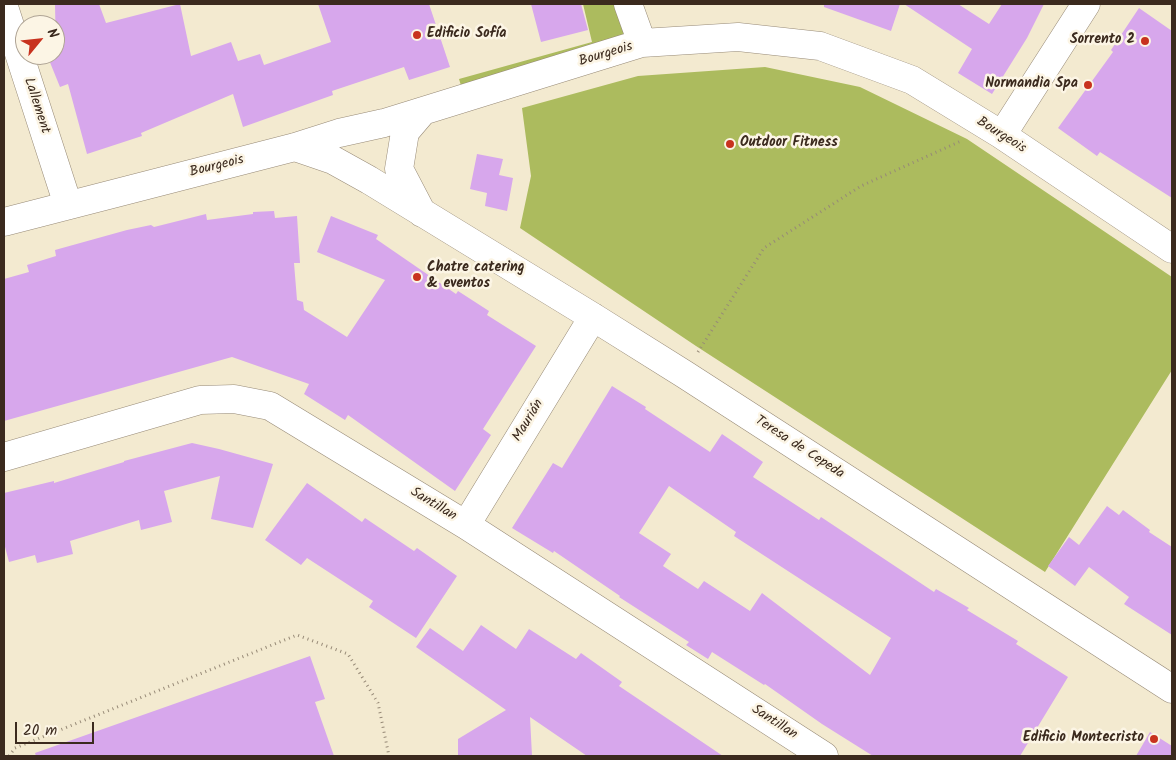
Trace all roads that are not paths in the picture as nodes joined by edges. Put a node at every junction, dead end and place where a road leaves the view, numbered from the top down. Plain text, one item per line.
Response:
1 (628, 4) edge
2 (1086, 4) edge
3 (4, 7) edge
4 (9, 40) edge
5 (642, 43) junction
6 (422, 112) junction
7 (1002, 135) junction
8 (295, 147) junction
9 (68, 204) junction
10 (422, 213) junction
11 (4, 222) edge
12 (1172, 249) edge
13 (593, 317) junction
14 (4, 457) edge
15 (466, 525) junction
16 (1172, 688) edge
17 (824, 756) edge

1 - 5 street
2 - 7 street
3 - 4 street, Lallement
4 - 9 street, Lallement
5 - 6 street, Bourgeois
5 - 7 street, Bourgeois
6 - 8 street, Bourgeois
6 - 10 street
7 - 12 street, Bourgeois
8 - 9 street, Bourgeois
8 - 10 street, Teresa de Cepeda
9 - 11 street, Bourgeois
10 - 13 street, Teresa de Cepeda
13 - 15 street, Maurián
13 - 16 street, Teresa de Cepeda
14 - 15 street, Santillan
15 - 17 street, Santillan

